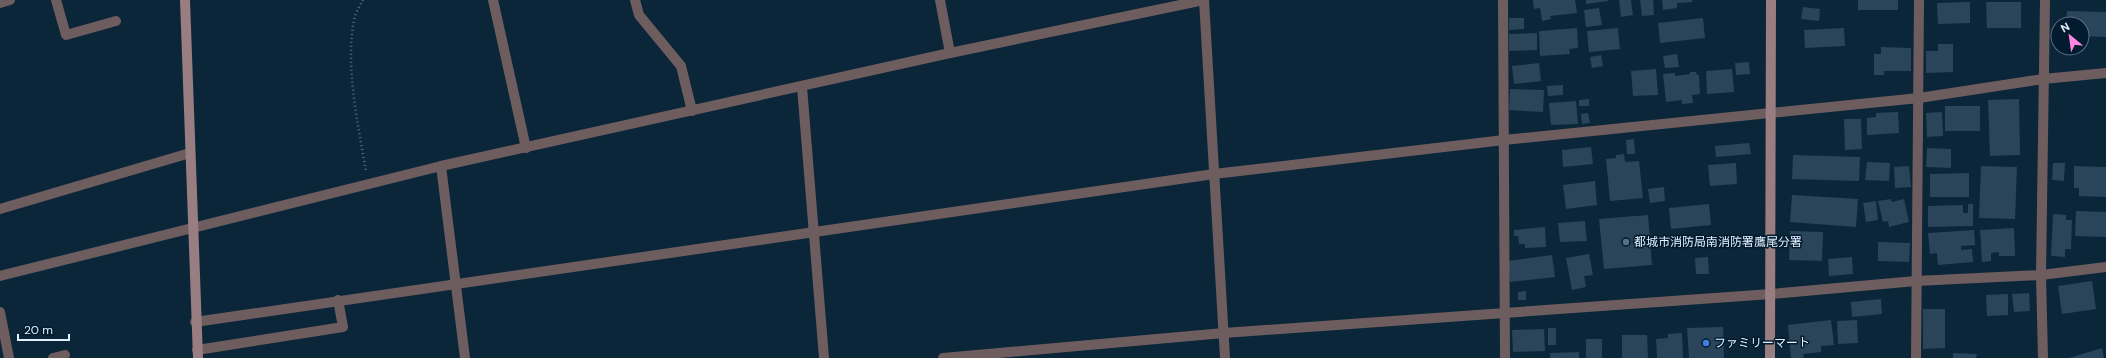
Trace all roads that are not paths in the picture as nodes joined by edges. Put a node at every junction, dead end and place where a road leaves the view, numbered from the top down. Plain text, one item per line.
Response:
1 (10, 0) edge
2 (56, 0) edge
3 (185, 0) edge
4 (493, 0) edge
5 (635, 0) edge
6 (940, 0) edge
7 (1204, 0) edge
8 (1503, 0) edge
9 (1771, 0) edge
10 (1919, 0) edge
11 (2045, 0) edge
12 (0, 3) edge
13 (116, 21) dead end
14 (950, 53) junction
15 (2106, 73) edge
16 (2043, 80) junction
17 (802, 87) junction
18 (1918, 98) junction
19 (692, 111) junction
20 (1772, 113) junction
21 (1504, 140) junction
22 (526, 148) junction
23 (190, 153) junction
24 (441, 166) junction
25 (1214, 174) junction
26 (0, 209) edge
27 (193, 228) junction
28 (813, 234) junction
29 (2106, 267) edge
30 (2041, 275) junction
31 (0, 276) edge
32 (1916, 281) junction
33 (456, 282) junction
34 (1771, 294) junction
35 (338, 300) junction
36 (0, 312) edge
37 (1505, 312) junction
38 (195, 322) junction
39 (1224, 333) junction
40 (197, 354) edge
41 (65, 355) dead end
42 (9, 358) edge
43 (53, 358) edge
44 (466, 358) edge
45 (824, 358) edge
46 (943, 358) edge
47 (1226, 358) edge
48 (1505, 358) edge
49 (1770, 358) edge
50 (1916, 358) edge
51 (2043, 358) edge

1 - 12 street
2 - 13 street
3 - 23 street
4 - 22 street
5 - 19 street
6 - 14 street
7 - 14 street
7 - 25 street
8 - 21 street
9 - 20 street
10 - 18 street
11 - 16 street
14 - 17 street
15 - 16 street
16 - 18 street
16 - 30 street
17 - 19 street
17 - 28 street
18 - 20 street
18 - 32 street
19 - 22 street
20 - 21 street
20 - 34 street
21 - 25 street
21 - 37 street
22 - 24 street
23 - 26 street
23 - 27 street
24 - 27 street
24 - 33 street
25 - 28 street
25 - 39 street
27 - 31 street
27 - 38 street
28 - 33 street
28 - 45 street
29 - 30 street
30 - 32 street
30 - 51 street
32 - 34 street
32 - 50 street
33 - 35 street
33 - 44 street
34 - 37 street
34 - 49 street
35 - 38 street
35 - 40 street
36 - 42 street
37 - 39 street
37 - 48 street
38 - 40 street
39 - 46 street
39 - 47 street
41 - 43 street

